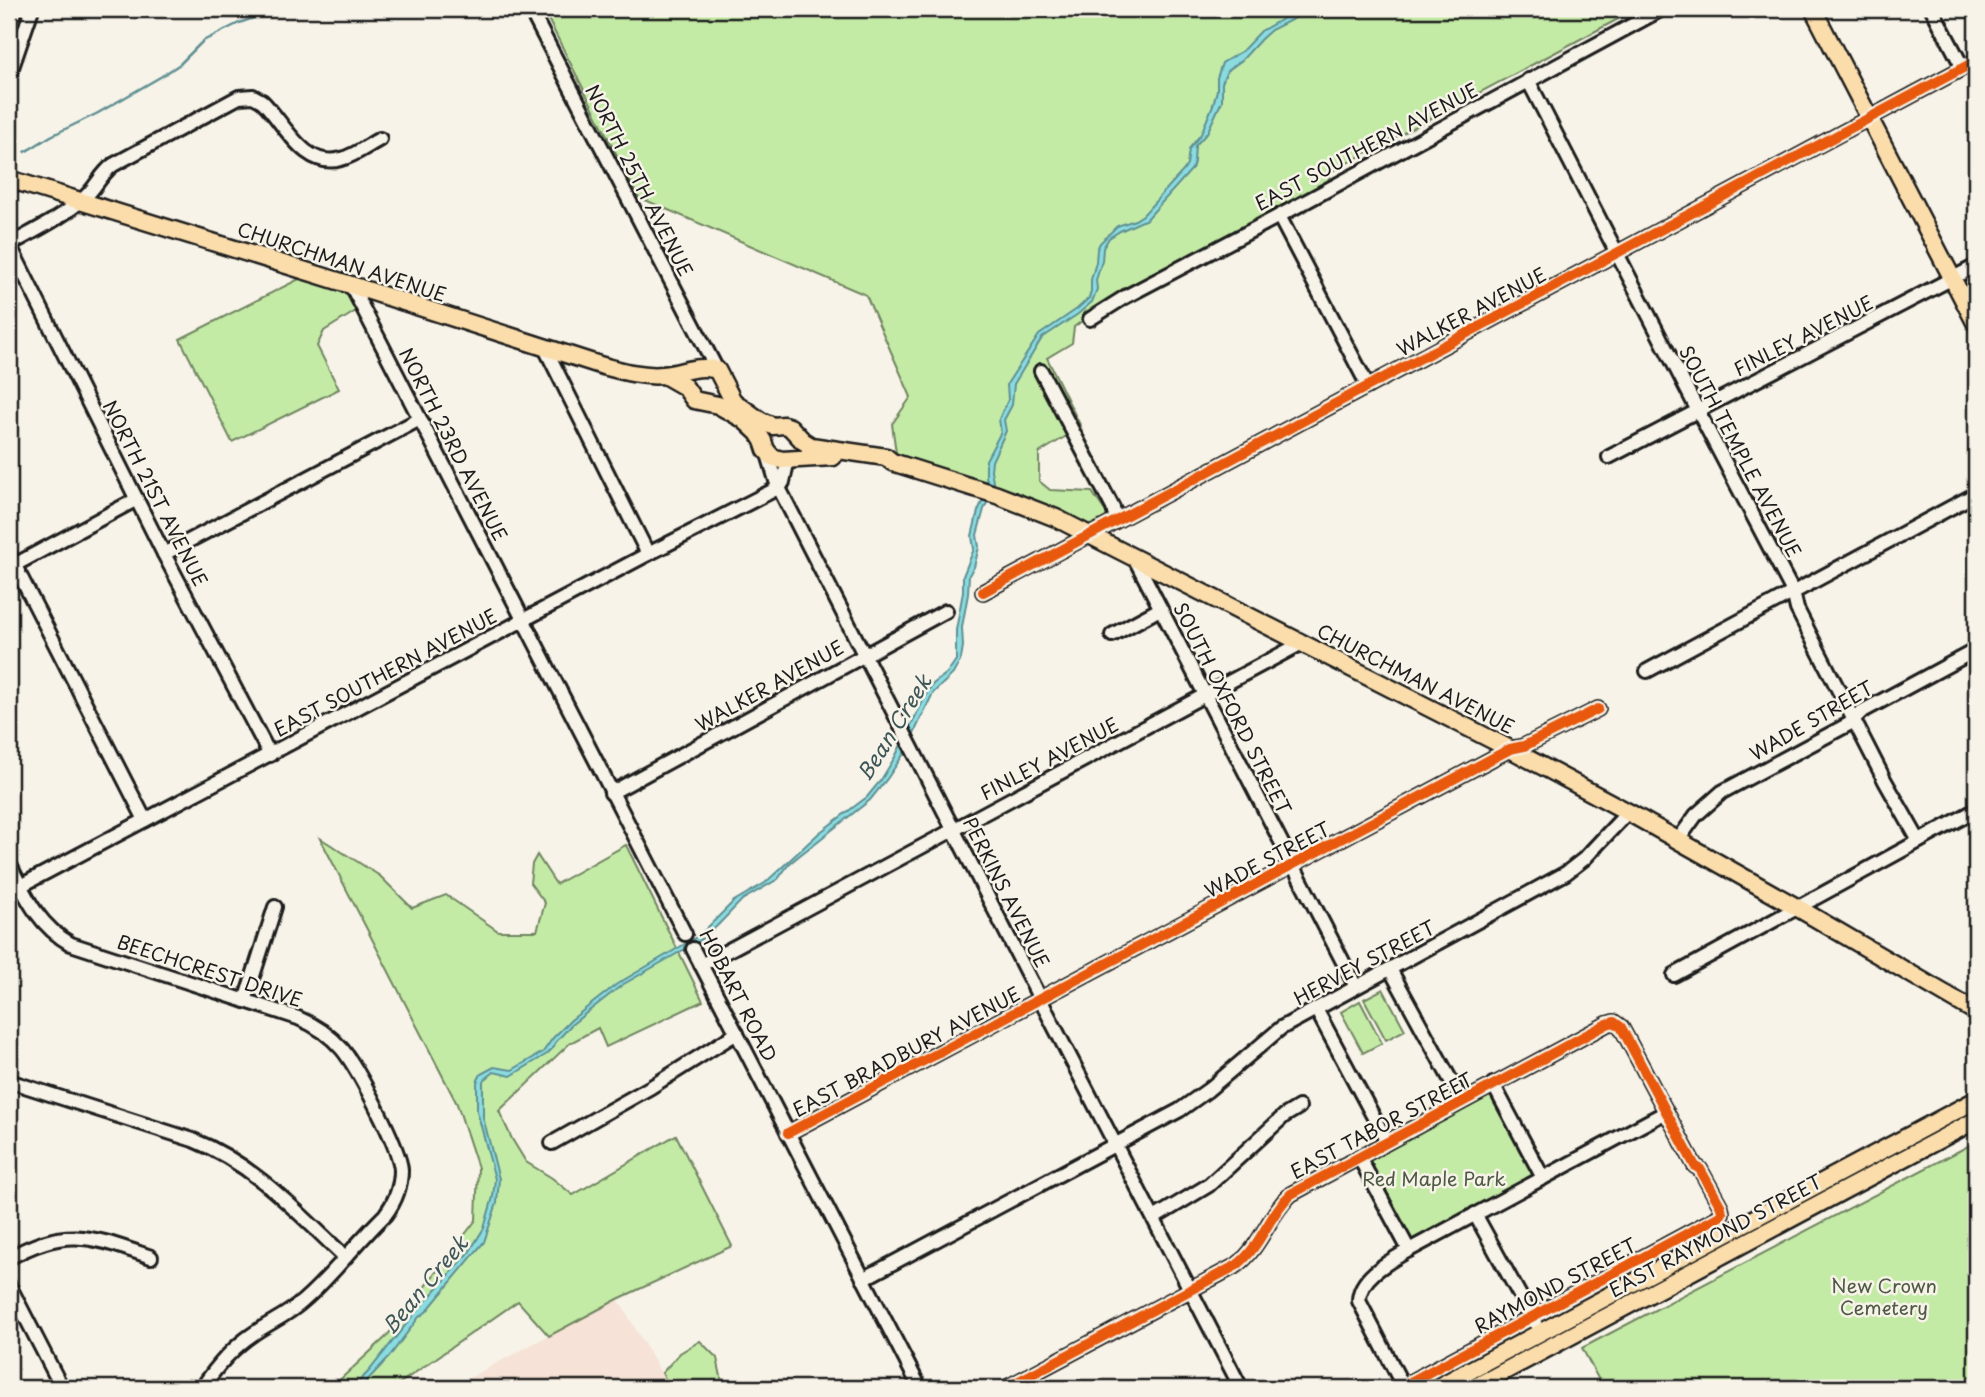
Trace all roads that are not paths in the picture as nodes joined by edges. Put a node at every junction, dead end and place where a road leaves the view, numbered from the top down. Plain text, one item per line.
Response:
1 (32, 9) edge
2 (530, 9) edge
3 (1661, 9) edge
4 (1813, 9) edge
5 (1932, 9) edge
6 (1976, 61) edge
7 (1963, 68) junction
8 (9, 76) edge
9 (1528, 80) junction
10 (1869, 118) junction
11 (380, 139) dead end
12 (9, 179) edge
13 (80, 201) junction
14 (1279, 216) junction
15 (9, 247) edge
16 (1618, 252) junction
17 (1976, 266) edge
18 (1953, 279) junction
19 (351, 285) junction
20 (1090, 319) dead end
21 (1976, 324) edge
22 (544, 348) junction
23 (695, 368) junction
24 (717, 369) junction
25 (1041, 371) dead end
26 (664, 375) junction
27 (1368, 386) junction
28 (689, 392) junction
29 (1698, 411) junction
30 (420, 419) junction
31 (773, 426) junction
32 (797, 435) junction
33 (766, 447) junction
34 (1609, 457) dead end
35 (789, 459) junction
36 (892, 462) junction
37 (780, 487) junction
38 (1976, 494) edge
39 (137, 499) junction
40 (1116, 520) junction
41 (1088, 535) junction
42 (164, 554) junction
43 (648, 554) junction
44 (1134, 557) junction
45 (11, 562) edge
46 (983, 592) dead end
47 (1793, 592) junction
48 (1160, 609) junction
49 (946, 611) dead end
50 (523, 620) junction
51 (1112, 635) dead end
52 (1303, 643) junction
53 (1976, 650) edge
54 (863, 655) junction
55 (1647, 670) dead end
56 (1205, 696) junction
57 (1598, 709) dead end
58 (1853, 719) junction
59 (1510, 749) junction
60 (270, 755) junction
61 (611, 793) junction
62 (1976, 810) edge
63 (1628, 812) junction
64 (145, 820) junction
65 (954, 831) junction
66 (1678, 840) junction
67 (1919, 841) junction
68 (9, 863) edge
69 (1292, 865) junction
70 (15, 889) edge
71 (275, 907) dead end
72 (1798, 908) junction
73 (685, 934) dead end
74 (693, 949) dead end
75 (701, 965) junction
76 (1390, 969) junction
77 (1674, 975) dead end
78 (1356, 987) junction
79 (1040, 999) junction
80 (245, 1001) junction
81 (1316, 1009) junction
82 (1976, 1012) edge
83 (737, 1033) junction
84 (9, 1081) edge
85 (1493, 1084) junction
86 (1976, 1100) edge
87 (1462, 1101) junction
88 (1299, 1107) dead end
89 (1666, 1112) junction
90 (1976, 1120) edge
91 (788, 1133) junction
92 (1387, 1142) junction
93 (552, 1143) dead end
94 (1116, 1145) junction
95 (1359, 1157) junction
96 (1543, 1178) junction
97 (1475, 1214) junction
98 (1154, 1218) junction
99 (1409, 1250) junction
100 (152, 1257) dead end
101 (345, 1257) junction
102 (9, 1258) edge
103 (863, 1279) junction
104 (9, 1285) edge
105 (1191, 1291) junction
106 (1531, 1317) junction
107 (1540, 1333) junction
108 (1548, 1348) junction
109 (1403, 1387) edge
110 (62, 1388) edge
111 (202, 1388) edge
112 (920, 1388) edge
113 (1006, 1388) edge
114 (1241, 1388) edge
115 (1436, 1388) edge
116 (1473, 1388) edge

1 - 8 street
2 - 24 street, NORTH 25TH AVENUE
3 - 9 street, EAST SOUTHERN AVENUE
4 - 10 main road
5 - 7 street
6 - 7 street, WALKER AVENUE
7 - 10 street, WALKER AVENUE
9 - 14 street, EAST SOUTHERN AVENUE
9 - 16 street, SOUTH TEMPLE AVENUE
10 - 16 street, WALKER AVENUE
10 - 18 main road
11 - 13 street
12 - 13 main road, CHURCHMAN AVENUE
13 - 15 street
13 - 19 main road, CHURCHMAN AVENUE
14 - 20 street, EAST SOUTHERN AVENUE
14 - 27 street
15 - 39 street, NORTH 21ST AVENUE
16 - 27 street, WALKER AVENUE
16 - 29 street, SOUTH TEMPLE AVENUE
17 - 18 street, FINLEY AVENUE
18 - 21 main road
18 - 29 street, FINLEY AVENUE
19 - 22 main road, CHURCHMAN AVENUE
19 - 30 street, NORTH 23RD AVENUE
22 - 26 main road, CHURCHMAN AVENUE
22 - 43 street
23 - 24 main road, CHURCHMAN AVENUE
23 - 26 main road, CHURCHMAN AVENUE
23 - 28 main road
24 - 31 main road, CHURCHMAN AVENUE
25 - 40 street
26 - 28 main road, CHURCHMAN AVENUE
27 - 40 street, WALKER AVENUE
28 - 33 main road, CHURCHMAN AVENUE
29 - 34 street, FINLEY AVENUE
29 - 47 street, SOUTH TEMPLE AVENUE
30 - 42 street
30 - 50 street, NORTH 23RD AVENUE
31 - 32 main road, CHURCHMAN AVENUE
31 - 33 main road
32 - 35 main road
32 - 36 main road, CHURCHMAN AVENUE
33 - 35 main road, CHURCHMAN AVENUE
33 - 37 street, PERKINS AVENUE
35 - 36 main road, CHURCHMAN AVENUE
35 - 37 street
36 - 41 main road, CHURCHMAN AVENUE
37 - 43 street, EAST SOUTHERN AVENUE
37 - 54 street, PERKINS AVENUE
38 - 47 street
39 - 42 street, NORTH 21ST AVENUE
39 - 45 street
40 - 41 street, WALKER AVENUE
41 - 44 main road, CHURCHMAN AVENUE
41 - 46 street, WALKER AVENUE
42 - 60 street, NORTH 21ST AVENUE
43 - 50 street, EAST SOUTHERN AVENUE
44 - 48 street, SOUTH OXFORD STREET
44 - 52 main road, CHURCHMAN AVENUE
45 - 64 street
47 - 55 street
47 - 58 street, SOUTH TEMPLE AVENUE
48 - 51 street
48 - 56 street, SOUTH OXFORD STREET
49 - 54 street, WALKER AVENUE
50 - 60 street, EAST SOUTHERN AVENUE
50 - 61 street, HOBART ROAD
52 - 56 street, FINLEY AVENUE
52 - 59 main road, CHURCHMAN AVENUE
53 - 58 street, WADE STREET
54 - 61 street, WALKER AVENUE
54 - 65 street, PERKINS AVENUE
56 - 65 street, FINLEY AVENUE
56 - 69 street, SOUTH OXFORD STREET
57 - 59 street
58 - 66 street, WADE STREET
58 - 67 street, SOUTH TEMPLE AVENUE
59 - 63 main road, CHURCHMAN AVENUE
59 - 69 street, WADE STREET
60 - 64 street, EAST SOUTHERN AVENUE
61 - 73 street, HOBART ROAD
62 - 67 street
63 - 66 main road, CHURCHMAN AVENUE
63 - 76 street, HERVEY STREET
64 - 70 street, EAST SOUTHERN AVENUE
65 - 75 street, FINLEY AVENUE
65 - 79 street, PERKINS AVENUE
66 - 72 main road, CHURCHMAN AVENUE
67 - 72 street
68 - 70 street, BEECHCREST DRIVE
69 - 78 street, SOUTH OXFORD STREET
69 - 79 street, WADE STREET
70 - 80 street, BEECHCREST DRIVE
71 - 80 street
72 - 77 street
72 - 82 main road, CHURCHMAN AVENUE
74 - 75 street, HOBART ROAD
75 - 83 street, HOBART ROAD
76 - 78 street, HERVEY STREET
76 - 87 street
78 - 81 street, HERVEY STREET
79 - 91 street, EAST BRADBURY AVENUE
79 - 94 street, PERKINS AVENUE
80 - 101 street, BEECHCREST DRIVE
81 - 92 street
81 - 94 street, HERVEY STREET
83 - 91 street, HOBART ROAD
83 - 93 street
84 - 101 street
85 - 87 street, EAST TABOR STREET
85 - 89 street, EAST TABOR STREET
85 - 96 street
86 - 107 main road, EAST RAYMOND STREET
87 - 92 street, EAST TABOR STREET
88 - 98 street
89 - 96 street
89 - 106 street, RAYMOND STREET
90 - 108 main road, EAST RAYMOND STREET
91 - 103 street, HOBART ROAD
92 - 95 street, EAST TABOR STREET
94 - 98 street, PERKINS AVENUE
94 - 103 street, HERVEY STREET
95 - 99 street
95 - 105 street, EAST TABOR STREET
96 - 97 street
97 - 99 street
97 - 106 street
98 - 105 street, PERKINS AVENUE
99 - 109 street
100 - 102 street
101 - 111 street
103 - 112 street, HOBART ROAD
104 - 110 street
105 - 113 street, EAST TABOR STREET
105 - 114 street, PERKINS AVENUE
106 - 107 street
106 - 109 street, RAYMOND STREET
107 - 108 street
107 - 115 main road, EAST RAYMOND STREET
108 - 116 main road, EAST RAYMOND STREET

